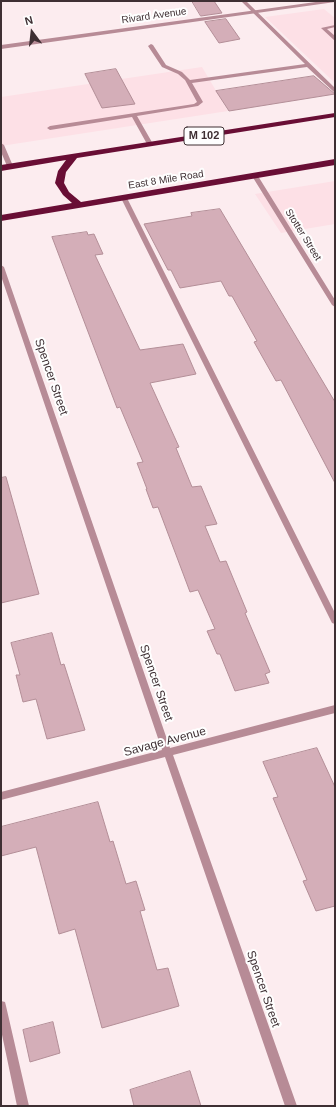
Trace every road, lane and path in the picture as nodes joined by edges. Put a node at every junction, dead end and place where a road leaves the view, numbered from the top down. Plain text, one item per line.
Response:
1 (243, 1) edge
2 (333, 1) edge
3 (254, 11) junction
4 (335, 26) edge
5 (335, 39) edge
6 (151, 46) dead end
7 (1, 47) edge
8 (309, 65) junction
9 (189, 82) junction
10 (335, 91) edge
11 (134, 115) junction
12 (335, 115) edge
13 (50, 128) dead end
14 (150, 144) junction
15 (1, 145) edge
16 (74, 157) junction
17 (335, 162) edge
18 (5, 167) edge
19 (255, 176) junction
20 (124, 198) junction
21 (80, 205) junction
22 (1, 218) edge
23 (1, 267) edge
24 (335, 305) edge
25 (335, 621) edge
26 (335, 709) edge
27 (168, 754) junction
28 (1, 796) edge
29 (1, 1006) edge
30 (23, 1106) edge
31 (292, 1106) edge

1 - 3 street
2 - 3 street, Rivard Avenue
3 - 7 street, Rivard Avenue
3 - 8 street
4 - 5 street
6 - 9 street
8 - 9 street
8 - 10 street
9 - 11 street
11 - 13 street
11 - 14 street
12 - 14 highway, M 102
14 - 16 highway, M 102
15 - 18 street
16 - 18 highway, M 102
16 - 21 highway
17 - 19 highway, East 8 Mile Road
19 - 20 highway, East 8 Mile Road
19 - 24 street, Stotter Street
20 - 21 highway, East 8 Mile Road
20 - 25 street
21 - 22 highway, East 8 Mile Road
23 - 27 street, Spencer Street
26 - 27 street, Savage Avenue
27 - 28 street, Savage Avenue
27 - 31 street, Spencer Street
29 - 30 street

